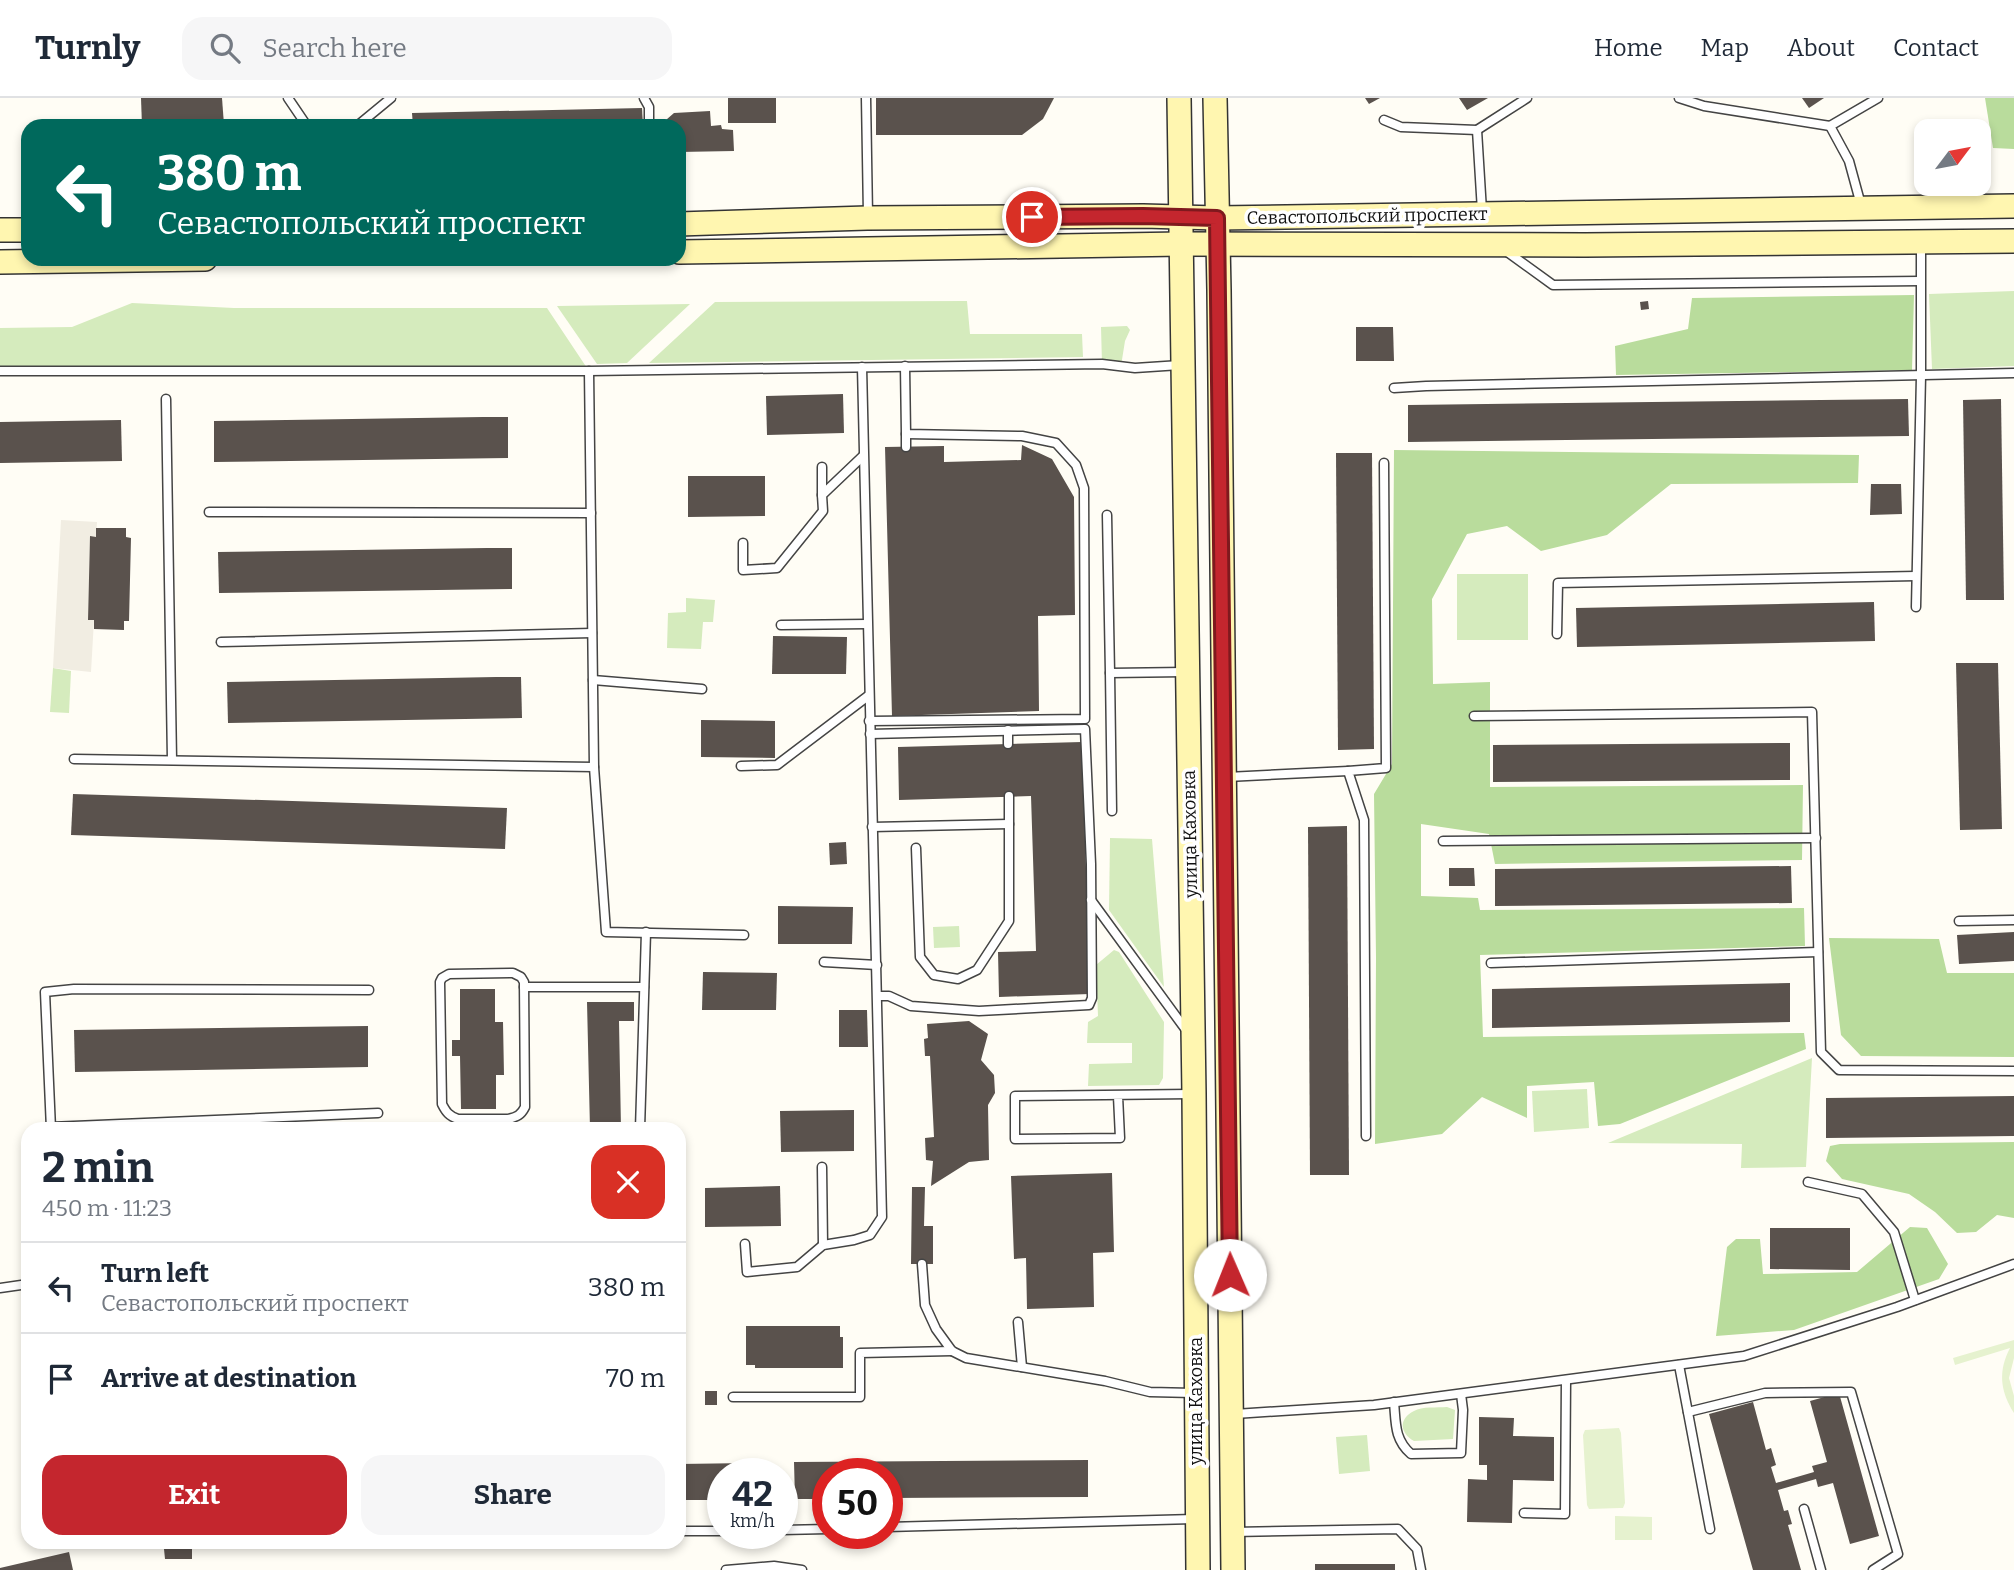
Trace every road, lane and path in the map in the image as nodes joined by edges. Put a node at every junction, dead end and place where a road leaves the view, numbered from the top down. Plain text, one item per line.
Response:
1 (288, 98) edge
2 (391, 98) edge
3 (644, 98) edge
4 (866, 98) edge
5 (1179, 98) edge
6 (1215, 98) edge
7 (1527, 98) edge
8 (1679, 98) edge
9 (1878, 98) edge
10 (302, 119) edge
11 (366, 119) edge
12 (649, 119) edge
13 (1384, 120) dead end
14 (1830, 126) junction
15 (1477, 130) junction
16 (2014, 206) edge
17 (1863, 209) junction
18 (1482, 215) junction
19 (867, 218) junction
20 (1180, 218) junction
21 (1217, 218) junction
22 (686, 224) edge
23 (1585, 229) junction
24 (0, 230) edge
25 (21, 230) edge
26 (2014, 241) edge
27 (1921, 243) junction
28 (1181, 244) junction
29 (1217, 244) junction
30 (1498, 245) junction
31 (686, 252) edge
32 (0, 262) edge
33 (21, 262) edge
34 (1920, 281) junction
35 (1182, 365) junction
36 (905, 366) junction
37 (862, 367) junction
38 (0, 371) edge
39 (589, 371) junction
40 (2014, 373) edge
41 (1921, 376) junction
42 (1394, 388) dead end
43 (166, 399) dead end
44 (906, 434) junction
45 (906, 447) dead end
46 (863, 456) junction
47 (1384, 463) dead end
48 (822, 467) dead end
49 (822, 495) junction
50 (209, 512) dead end
51 (591, 513) junction
52 (1107, 514) dead end
53 (743, 543) dead end
54 (1916, 576) junction
55 (1916, 607) dead end
56 (867, 624) junction
57 (780, 625) dead end
58 (592, 634) junction
59 (1557, 634) dead end
60 (221, 642) dead end
61 (1188, 672) junction
62 (1110, 673) junction
63 (593, 680) junction
64 (702, 689) dead end
65 (869, 696) junction
66 (1474, 716) dead end
67 (869, 721) junction
68 (1008, 730) junction
69 (870, 734) junction
70 (1008, 744) dead end
71 (74, 759) dead end
72 (172, 761) junction
73 (741, 766) dead end
74 (594, 767) junction
75 (1348, 771) junction
76 (1224, 776) junction
77 (1009, 796) dead end
78 (1112, 811) dead end
79 (1009, 824) junction
80 (872, 827) junction
81 (1816, 838) junction
82 (1443, 841) dead end
83 (916, 848) dead end
84 (1091, 900) junction
85 (2014, 920) edge
86 (1959, 921) dead end
87 (646, 932) junction
88 (744, 935) dead end
89 (1818, 952) junction
90 (824, 962) dead end
91 (1492, 963) dead end
92 (877, 965) junction
93 (524, 987) junction
94 (644, 987) junction
95 (369, 990) dead end
96 (878, 996) junction
97 (1193, 1039) junction
98 (2014, 1071) edge
99 (1194, 1094) junction
100 (1118, 1096) junction
101 (378, 1113) dead end
102 (50, 1122) edge
103 (181, 1122) edge
104 (640, 1122) edge
105 (1366, 1136) dead end
106 (822, 1167) dead end
107 (1808, 1182) dead end
108 (746, 1244) dead end
109 (822, 1245) junction
110 (922, 1264) dead end
111 (2014, 1264) edge
112 (21, 1285) edge
113 (0, 1288) edge
114 (1915, 1300) junction
115 (1018, 1322) dead end
116 (951, 1351) junction
117 (1679, 1365) junction
118 (1022, 1367) junction
119 (1566, 1380) junction
120 (1196, 1393) junction
121 (1461, 1394) junction
122 (733, 1397) dead end
123 (1394, 1402) junction
124 (1688, 1412) junction
125 (1232, 1414) junction
126 (1804, 1509) dead end
127 (1524, 1513) dead end
128 (1197, 1519) junction
129 (903, 1527) edge
130 (1710, 1529) dead end
131 (686, 1531) edge
132 (707, 1531) edge
133 (1232, 1532) junction
134 (726, 1570) edge
135 (802, 1570) edge
136 (1198, 1570) edge
137 (1233, 1570) edge
138 (1421, 1570) edge
139 (1821, 1570) edge
140 (1873, 1570) edge

1 - 10 lane
2 - 11 lane
3 - 12 lane
4 - 19 lane
5 - 20 main road, улица Каховка
6 - 21 main road, улица Каховка
7 - 15 lane
8 - 14 lane
9 - 14 lane
13 - 15 lane
14 - 17 lane
15 - 18 lane
16 - 17 main road, Севастопольский проспект
17 - 23 main road, Севастопольский проспект
18 - 21 main road, Севастопольский проспект
18 - 23 main road, Севастопольский проспект
19 - 20 main road, Севастопольский проспект
19 - 22 main road, Севастопольский проспект
20 - 21 main road, Севастопольский проспект
20 - 28 main road, улица Каховка
21 - 29 main road, улица Каховка
23 - 27 main road, Севастопольский проспект
23 - 30 main road, Севастопольский проспект
24 - 25 main road
26 - 27 main road, Севастопольский проспект
27 - 34 lane
28 - 29 main road, Севастопольский проспект
28 - 31 main road, Севастопольский проспект
28 - 35 main road, улица Каховка
29 - 30 main road, Севастопольский проспект
29 - 76 main road, улица Каховка
30 - 34 lane
32 - 33 main road
34 - 41 lane
35 - 36 lane
35 - 61 main road, улица Каховка
36 - 37 lane
36 - 44 lane
37 - 39 lane
37 - 46 lane
38 - 39 lane
39 - 51 lane
40 - 41 lane
41 - 42 lane
41 - 54 lane
43 - 72 lane
44 - 45 lane
44 - 67 lane
46 - 49 lane
46 - 56 lane
47 - 75 lane
48 - 49 lane
49 - 53 lane
50 - 51 lane
51 - 58 lane
52 - 62 lane
54 - 55 lane
54 - 59 lane
56 - 57 lane
56 - 65 lane
58 - 60 lane
58 - 63 lane
61 - 62 lane
61 - 97 main road, улица Каховка
62 - 78 lane
63 - 64 lane
63 - 74 lane
65 - 67 lane
65 - 73 lane
66 - 81 lane
67 - 69 lane
68 - 69 lane
68 - 70 lane
68 - 84 lane
69 - 80 lane
71 - 72 lane
72 - 74 lane
74 - 87 lane
75 - 76 lane
75 - 105 lane
76 - 125 main road, улица Каховка
77 - 79 lane
79 - 80 lane
79 - 83 lane
80 - 92 lane
81 - 82 lane
81 - 89 lane
84 - 96 lane
84 - 97 lane
85 - 86 lane
87 - 88 lane
87 - 94 lane
89 - 91 lane
89 - 98 lane
90 - 92 lane
92 - 96 lane
93 - 93 lane
93 - 94 lane
94 - 104 lane
95 - 102 lane
96 - 109 lane
97 - 99 main road, улица Каховка
99 - 100 lane
99 - 120 main road, улица Каховка
100 - 100 lane
101 - 103 lane
106 - 109 lane
107 - 114 lane
108 - 109 lane
110 - 116 lane
111 - 114 lane
112 - 113 lane
114 - 117 lane
115 - 118 lane
116 - 118 lane
116 - 122 lane
117 - 119 lane
117 - 124 lane
118 - 120 lane
119 - 121 lane
119 - 127 lane
120 - 128 main road, улица Каховка
121 - 123 lane
121 - 123 lane
123 - 125 lane
124 - 130 lane
124 - 140 lane
125 - 133 main road, улица Каховка
126 - 139 lane
128 - 129 lane
128 - 136 main road, улица Каховка
131 - 132 lane
133 - 137 main road, улица Каховка
133 - 138 lane
134 - 135 lane

